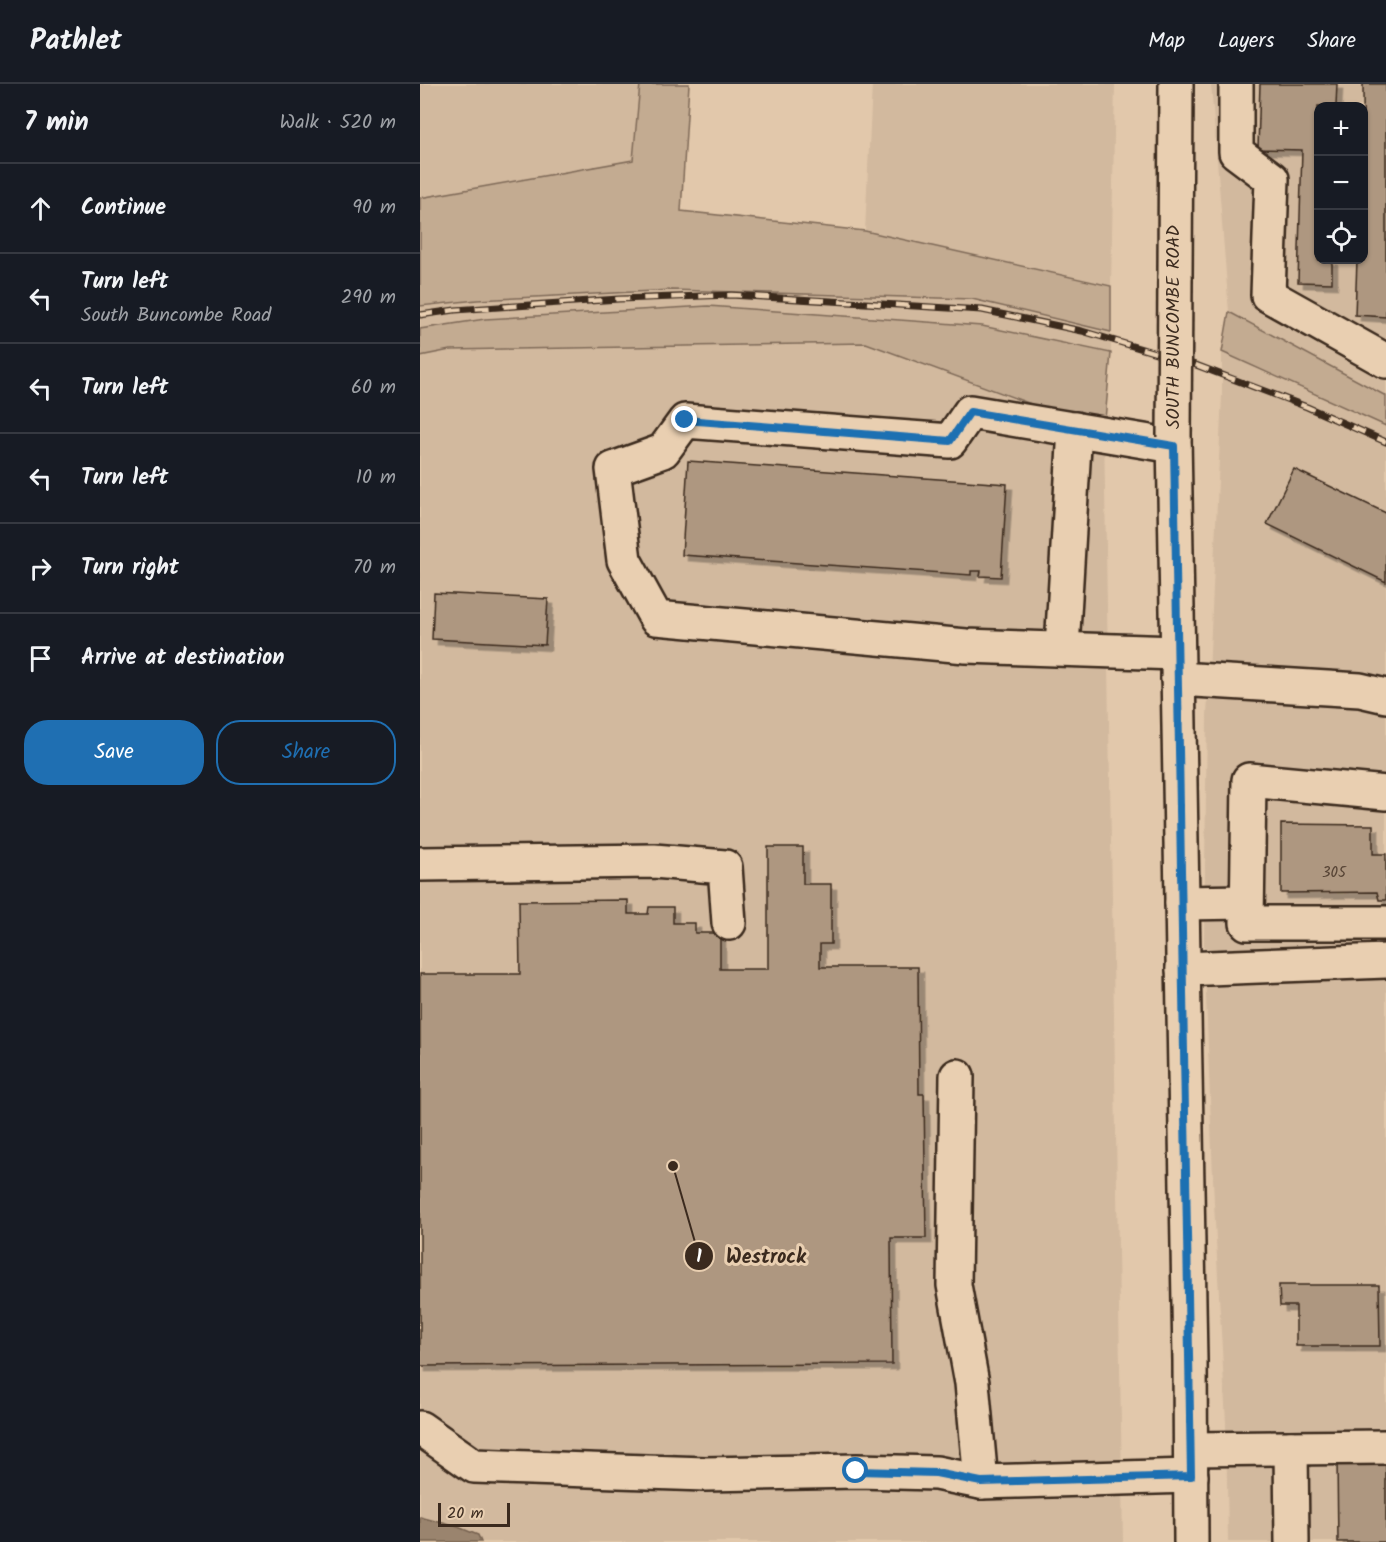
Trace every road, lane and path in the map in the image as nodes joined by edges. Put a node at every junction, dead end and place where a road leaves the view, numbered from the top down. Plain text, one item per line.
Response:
1 (1176, 84) edge
2 (1236, 84) edge
3 (1386, 361) edge
4 (1075, 429) junction
5 (1174, 442) junction
6 (1062, 648) junction
7 (1178, 666) junction
8 (1386, 696) edge
9 (1386, 793) edge
10 (420, 864) edge
11 (1246, 902) junction
12 (1182, 903) junction
13 (1386, 923) edge
14 (729, 924) dead end
15 (1386, 961) edge
16 (1183, 969) junction
17 (957, 1076) dead end
18 (420, 1428) edge
19 (1386, 1447) edge
20 (1291, 1448) junction
21 (1191, 1463) junction
22 (981, 1482) junction
23 (1191, 1542) edge
24 (1292, 1542) edge

1 - 5 main road, SOUTH BUNCOMBE ROAD, bridge
2 - 3 main road
4 - 5 main road
4 - 6 main road
4 - 6 main road
5 - 7 main road, SOUTH BUNCOMBE ROAD
6 - 7 main road
7 - 8 main road
7 - 12 main road, SOUTH BUNCOMBE ROAD
9 - 11 main road
10 - 14 main road
11 - 12 main road
11 - 13 main road
12 - 16 main road, SOUTH BUNCOMBE ROAD
15 - 16 main road
16 - 21 main road, SOUTH BUNCOMBE ROAD
17 - 22 main road
18 - 22 main road
19 - 20 main road
20 - 21 main road
20 - 24 main road
21 - 22 main road
21 - 23 main road, SOUTH BUNCOMBE ROAD

